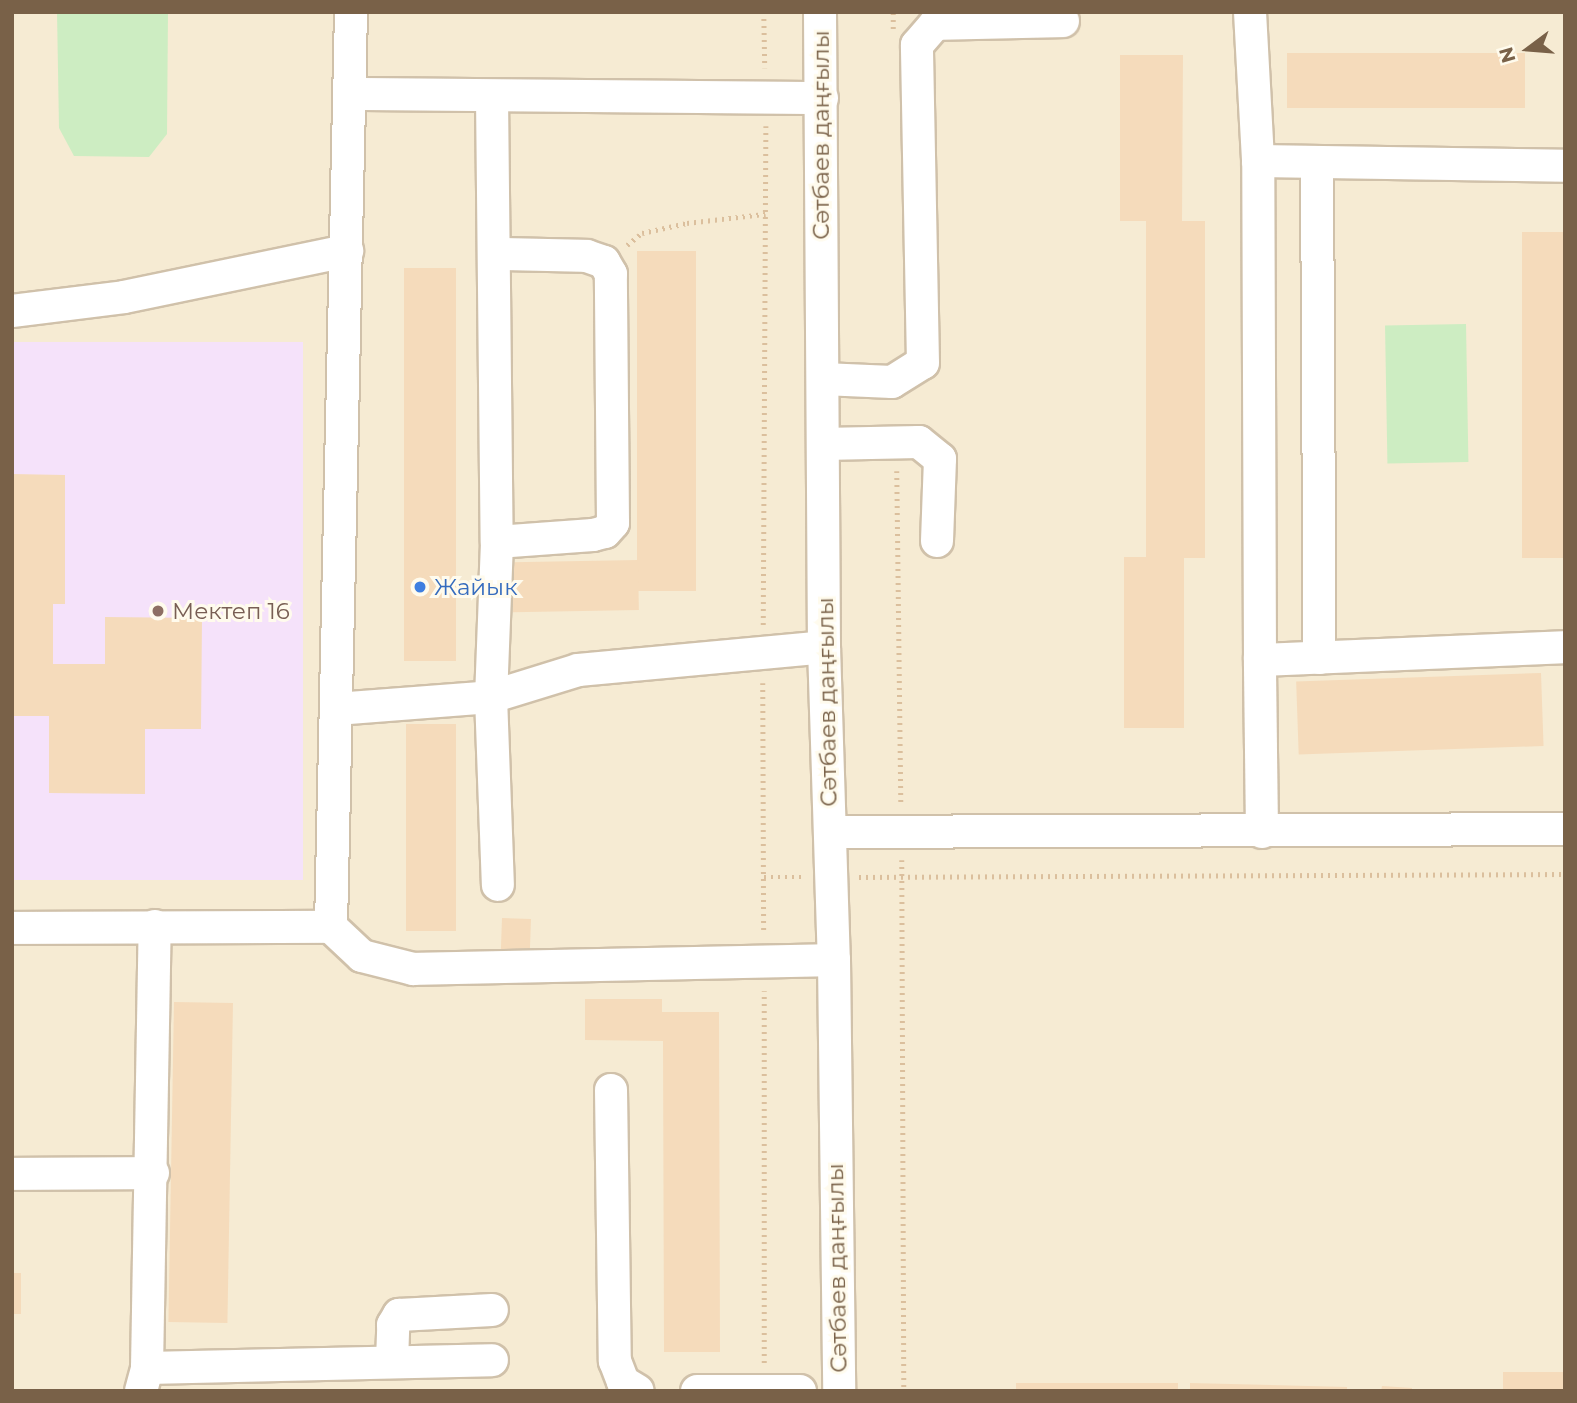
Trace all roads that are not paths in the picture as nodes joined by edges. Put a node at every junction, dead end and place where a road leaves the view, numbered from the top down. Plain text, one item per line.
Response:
1 (351, 12) edge
2 (820, 12) edge
3 (1250, 12) edge
4 (1063, 22) dead end
5 (351, 94) junction
6 (492, 96) junction
7 (822, 98) junction
8 (1258, 162) junction
9 (1317, 163) junction
10 (1565, 166) edge
11 (347, 251) junction
12 (497, 254) junction
13 (12, 311) edge
14 (823, 379) junction
15 (823, 444) junction
16 (937, 541) dead end
17 (497, 542) junction
18 (824, 647) junction
19 (1565, 647) edge
20 (1320, 658) junction
21 (1260, 660) junction
22 (491, 697) junction
23 (336, 709) junction
24 (1565, 829) edge
25 (830, 832) junction
26 (1262, 832) junction
27 (498, 885) dead end
28 (155, 926) junction
29 (331, 927) junction
30 (12, 928) edge
31 (834, 960) junction
32 (611, 1090) dead end
33 (153, 1172) junction
34 (12, 1174) edge
35 (492, 1310) dead end
36 (492, 1360) dead end
37 (392, 1362) junction
38 (144, 1379) edge
39 (624, 1388) edge
40 (697, 1391) edge
41 (800, 1391) edge
42 (839, 1391) edge

1 - 5 street
2 - 7 street, Сәтбаев даңғылы
3 - 8 street
4 - 14 street
5 - 6 street
5 - 11 street
6 - 7 street
6 - 12 street
7 - 14 street, Сәтбаев даңғылы
8 - 9 street
8 - 21 street
9 - 10 street
9 - 20 street
11 - 13 street
11 - 23 street
12 - 17 street
12 - 17 street
14 - 15 street, Сәтбаев даңғылы
15 - 16 street
15 - 18 street, Сәтбаев даңғылы
17 - 22 street
18 - 22 street
18 - 25 street, Сәтбаев даңғылы
19 - 20 street
20 - 21 street
21 - 26 street
22 - 23 street
22 - 27 street
23 - 29 street
24 - 26 street
25 - 26 street
25 - 31 street, Сәтбаев даңғылы
28 - 29 street
28 - 30 street
28 - 33 street
29 - 31 street
31 - 42 street, Сәтбаев даңғылы
32 - 39 street
33 - 34 street
33 - 38 street
35 - 37 street
36 - 37 street
37 - 38 street
40 - 41 street

